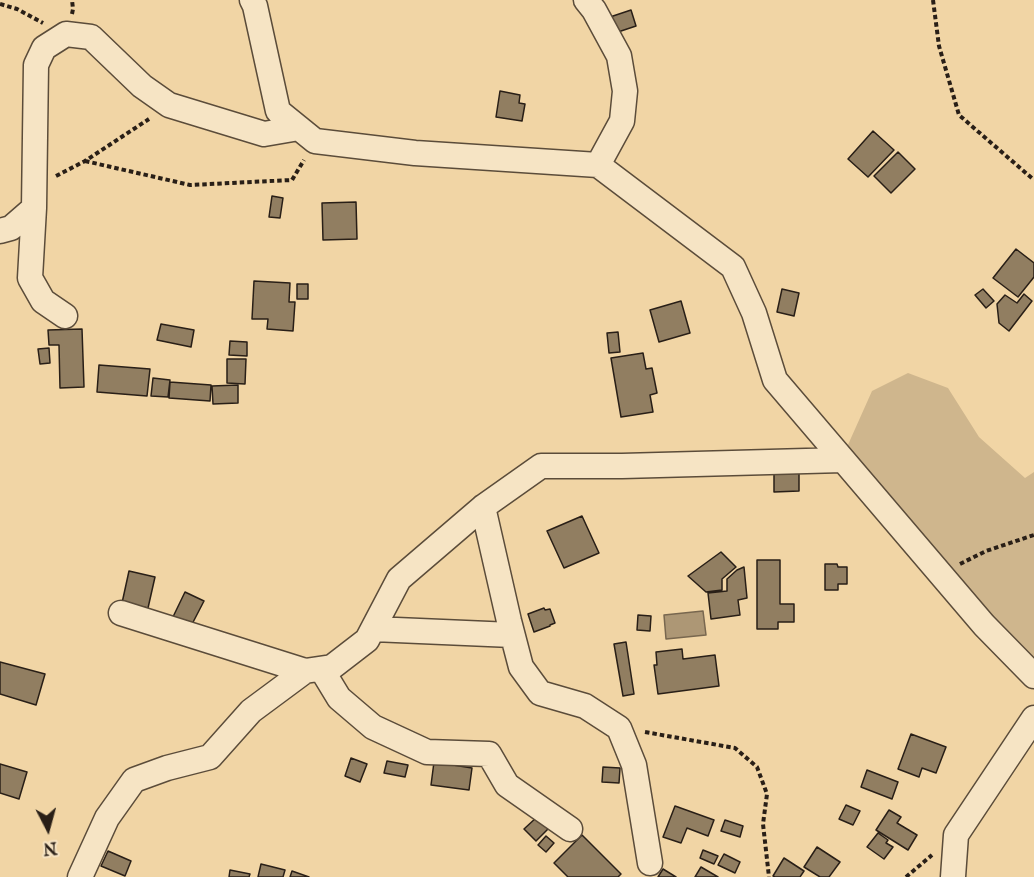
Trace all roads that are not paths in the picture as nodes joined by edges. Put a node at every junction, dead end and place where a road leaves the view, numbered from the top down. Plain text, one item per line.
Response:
1 (252, 0) edge
2 (586, 0) edge
3 (307, 135) junction
4 (598, 165) junction
5 (34, 198) junction
6 (0, 231) edge
7 (65, 316) dead end
8 (843, 459) junction
9 (483, 507) junction
10 (121, 613) dead end
11 (373, 629) junction
12 (512, 635) junction
13 (313, 670) junction
14 (1034, 676) edge
15 (1034, 718) edge
16 (570, 829) dead end
17 (650, 863) dead end
18 (80, 877) edge
19 (953, 877) edge

1 - 3 street
2 - 4 street
3 - 4 street
3 - 5 street
4 - 8 street
5 - 6 street
5 - 7 street
8 - 9 street
8 - 14 street
9 - 11 street
9 - 12 street
10 - 13 street
11 - 12 street
11 - 13 street
12 - 17 street
13 - 16 street
13 - 18 street
15 - 19 street

